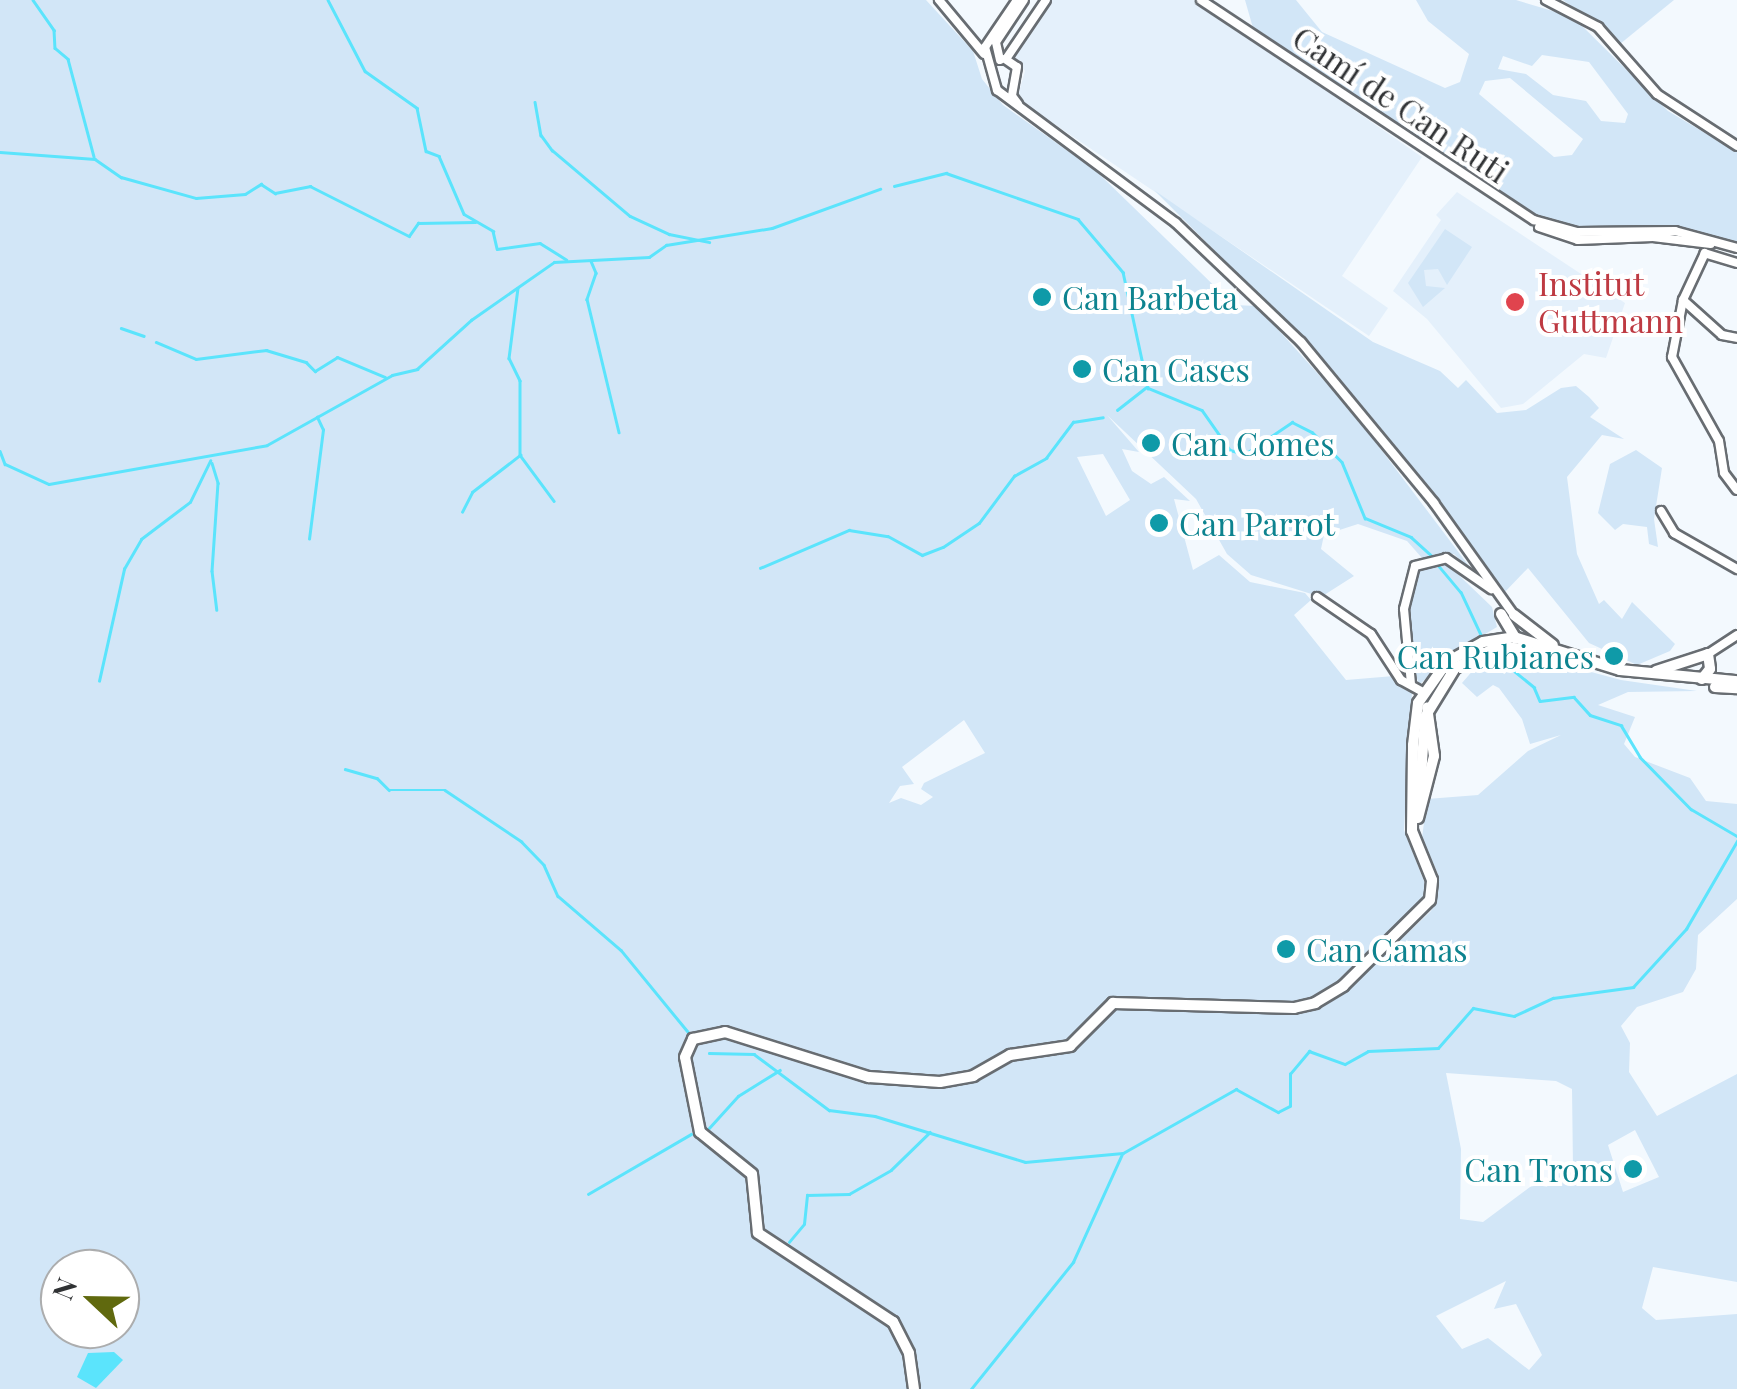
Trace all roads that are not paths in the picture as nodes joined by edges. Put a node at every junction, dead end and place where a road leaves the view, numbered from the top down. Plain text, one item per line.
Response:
1 (939, 0) edge
2 (1021, 0) edge
3 (1046, 0) edge
4 (1200, 0) edge
5 (1546, 0) edge
6 (986, 52) junction
7 (1001, 57) junction
8 (993, 76) junction
9 (1016, 80) junction
10 (1020, 107) junction
11 (1737, 146) edge
12 (1525, 216) junction
13 (1556, 228) junction
14 (1621, 230) junction
15 (1682, 232) junction
16 (1647, 237) junction
17 (1581, 240) junction
18 (1726, 245) junction
19 (1737, 248) edge
20 (1737, 263) edge
21 (1683, 300) junction
22 (1737, 338) edge
23 (1737, 490) edge
24 (1661, 511) dead end
25 (1737, 569) edge
26 (1491, 589) junction
27 (1317, 597) dead end
28 (1501, 614) junction
29 (1514, 615) junction
30 (1737, 635) edge
31 (1514, 637) junction
32 (1499, 641) junction
33 (1467, 653) junction
34 (1561, 654) junction
35 (1709, 660) junction
36 (1693, 663) junction
37 (1632, 672) junction
38 (1665, 680) junction
39 (1702, 680) junction
40 (1411, 684) junction
41 (1735, 684) edge
42 (1423, 692) junction
43 (1427, 707) junction
44 (1422, 741) junction
45 (1435, 742) junction
46 (1413, 782) junction
47 (1418, 818) junction
48 (1419, 847) junction
49 (914, 1389) edge

1 - 6 street
2 - 6 street
2 - 7 street
3 - 7 street
4 - 12 street, Camí de Can Ruti
5 - 11 street
6 - 7 street
6 - 8 street
7 - 8 street
7 - 9 street
8 - 9 street
8 - 10 street
9 - 10 street
10 - 26 street
12 - 13 street, Camí de Can Ruti
12 - 17 street, Camí de Can Ruti
13 - 14 street, Camí de Can Ruti
13 - 17 street, Camí de Can Ruti
14 - 15 street, Camí de Can Ruti
14 - 17 street, Camí de Can Ruti
15 - 16 street, Camí de Can Ruti
15 - 18 street, Camí de Can Ruti
16 - 17 street, Camí de Can Ruti
16 - 18 street, Camí de Can Ruti
18 - 19 street, Camí de Can Ruti
20 - 21 street
21 - 22 street
21 - 23 street
24 - 25 street
26 - 28 street
26 - 29 street
26 - 40 street
27 - 40 street
28 - 31 street
28 - 32 street
29 - 31 street
29 - 34 street
30 - 35 street
31 - 32 street
31 - 34 street
32 - 33 street
32 - 34 street
33 - 42 street
33 - 43 street
34 - 37 street
34 - 38 street
35 - 36 street
35 - 39 street
35 - 41 street
36 - 37 street
36 - 39 street
37 - 39 street
38 - 39 street
38 - 41 street
39 - 41 street
40 - 42 street
42 - 44 street
42 - 46 street
43 - 44 street
43 - 45 street
44 - 45 street
44 - 46 street
44 - 47 street
45 - 47 street
46 - 48 street
47 - 48 street
48 - 49 street

